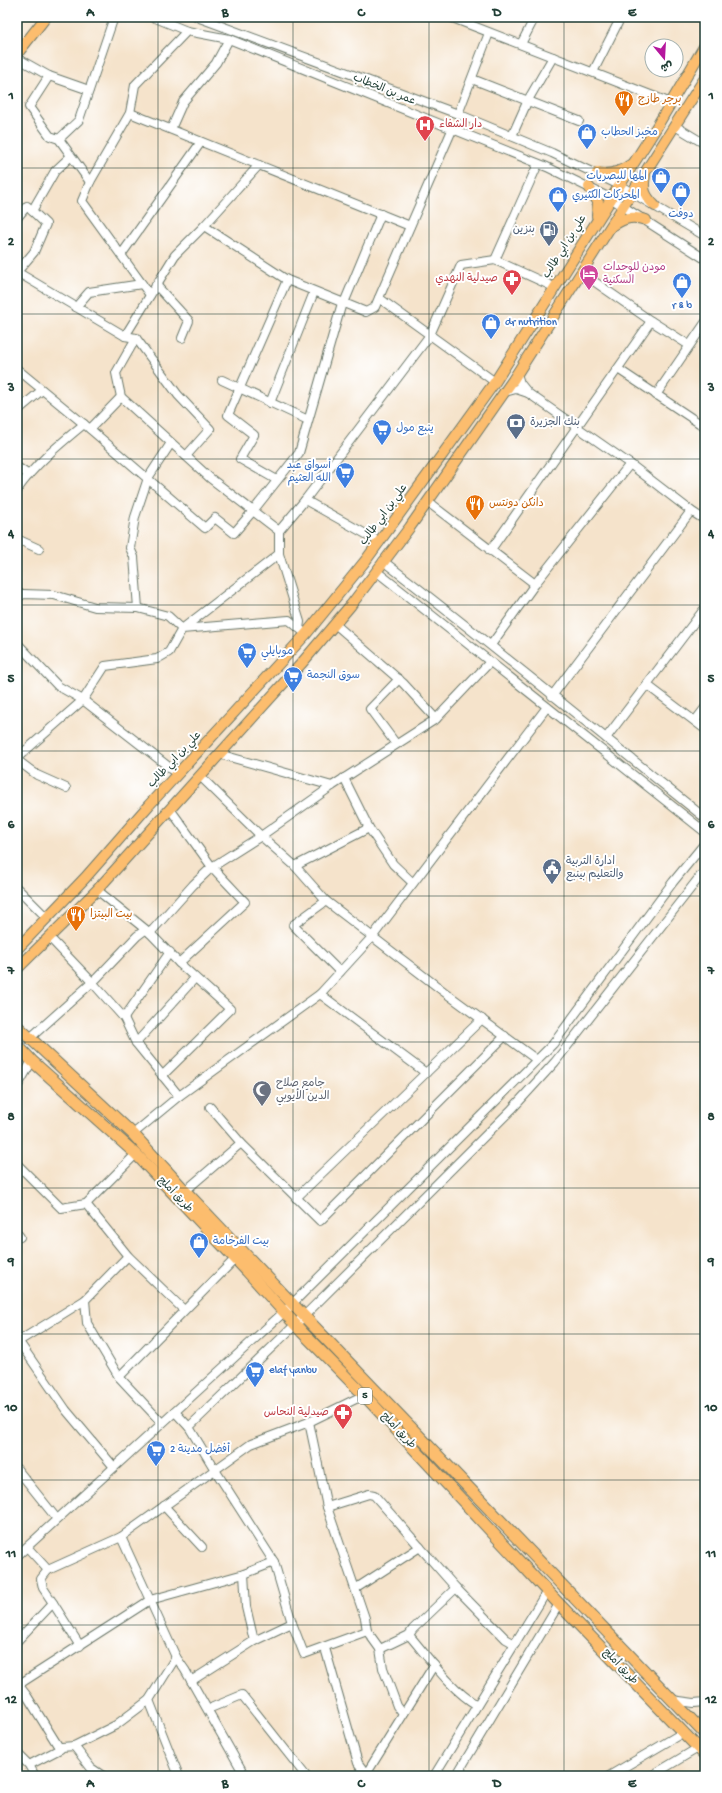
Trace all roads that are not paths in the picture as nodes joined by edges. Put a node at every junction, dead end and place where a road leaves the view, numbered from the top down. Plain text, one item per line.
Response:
1 (46, 17) edge
2 (114, 17) edge
3 (153, 17) edge
4 (197, 17) edge
5 (450, 17) edge
6 (535, 17) edge
7 (621, 17) edge
8 (187, 31) junction
9 (489, 33) junction
10 (229, 39) junction
11 (521, 44) junction
12 (705, 45) edge
13 (17, 54) edge
14 (553, 57) junction
15 (17, 58) edge
16 (593, 72) junction
17 (49, 76) junction
18 (705, 78) edge
19 (472, 79) junction
20 (89, 90) junction
21 (528, 100) junction
22 (671, 103) junction
23 (130, 113) junction
24 (458, 114) junction
25 (579, 121) dead end
26 (675, 126) junction
27 (171, 130) junction
28 (452, 130) junction
29 (512, 136) junction
30 (59, 139) junction
31 (201, 142) junction
32 (704, 143) edge
33 (70, 157) junction
34 (633, 163) junction
35 (538, 164) junction
36 (259, 165) junction
37 (646, 172) junction
38 (597, 173) junction
39 (90, 182) junction
40 (619, 185) junction
41 (589, 187) junction
42 (633, 193) junction
43 (610, 198) junction
44 (655, 206) junction
45 (624, 207) junction
46 (32, 211) junction
47 (380, 214) junction
48 (17, 218) edge
49 (597, 218) junction
50 (646, 220) junction
51 (204, 226) junction
52 (410, 226) junction
53 (611, 228) junction
54 (705, 236) edge
55 (121, 255) junction
56 (705, 259) edge
57 (495, 260) junction
58 (17, 272) edge
59 (582, 273) junction
60 (287, 280) junction
61 (142, 284) junction
62 (156, 285) junction
63 (554, 287) junction
64 (314, 292) junction
65 (150, 295) junction
66 (379, 298) junction
67 (343, 303) junction
68 (76, 307) junction
69 (651, 321) junction
70 (705, 323) edge
71 (430, 335) junction
72 (125, 336) junction
73 (136, 338) junction
74 (182, 338) dead end
75 (689, 346) junction
76 (17, 368) edge
77 (618, 369) junction
78 (517, 374) junction
79 (222, 380) dead end
80 (495, 382) junction
81 (241, 389) junction
82 (42, 390) junction
83 (505, 392) junction
84 (528, 393) junction
85 (656, 395) junction
86 (121, 397) junction
87 (270, 402) junction
88 (17, 410) edge
89 (308, 420) junction
90 (87, 426) junction
91 (578, 427) junction
92 (705, 427) edge
93 (171, 443) junction
94 (186, 456) junction
95 (630, 464) junction
96 (17, 467) edge
97 (29, 475) junction
98 (148, 478) junction
99 (277, 480) junction
100 (17, 490) edge
101 (305, 500) junction
102 (428, 502) junction
103 (253, 511) junction
104 (691, 511) junction
105 (705, 520) edge
106 (279, 531) junction
107 (17, 539) edge
108 (380, 542) junction
109 (39, 549) dead end
110 (490, 550) junction
111 (279, 554) junction
112 (383, 561) junction
113 (376, 571) junction
114 (535, 584) junction
115 (17, 600) edge
116 (138, 608) junction
117 (705, 608) edge
118 (335, 624) junction
119 (182, 629) junction
120 (303, 631) junction
121 (17, 642) edge
122 (491, 645) junction
123 (490, 662) junction
124 (399, 679) junction
125 (647, 685) junction
126 (552, 696) junction
127 (83, 700) junction
128 (547, 707) junction
129 (705, 708) edge
130 (436, 719) junction
131 (695, 721) junction
132 (705, 729) edge
133 (606, 738) junction
134 (396, 744) junction
135 (219, 754) junction
136 (17, 759) edge
137 (178, 774) junction
138 (200, 776) junction
139 (344, 778) junction
140 (332, 786) junction
141 (66, 788) dead end
142 (170, 809) junction
143 (705, 818) edge
144 (369, 828) junction
145 (705, 832) edge
146 (261, 836) junction
147 (705, 843) edge
148 (295, 866) junction
149 (212, 867) junction
150 (705, 870) edge
151 (413, 883) junction
152 (17, 888) edge
153 (97, 890) junction
154 (326, 901) junction
155 (47, 918) junction
156 (148, 932) junction
157 (373, 936) junction
158 (50, 938) junction
159 (17, 949) edge
160 (170, 952) junction
161 (179, 963) junction
162 (17, 969) edge
163 (340, 972) junction
164 (195, 978) junction
165 (92, 982) junction
166 (320, 994) junction
167 (124, 1018) junction
168 (482, 1019) junction
169 (17, 1026) edge
170 (505, 1036) junction
171 (29, 1038) junction
172 (136, 1043) junction
173 (17, 1045) edge
174 (32, 1060) junction
175 (537, 1060) junction
176 (426, 1073) junction
177 (162, 1076) junction
178 (17, 1087) edge
179 (179, 1096) junction
180 (210, 1107) dead end
181 (133, 1134) junction
182 (241, 1143) junction
183 (136, 1154) junction
184 (17, 1164) edge
185 (185, 1191) junction
186 (296, 1198) junction
187 (86, 1204) junction
188 (128, 1256) junction
189 (235, 1259) junction
190 (85, 1300) junction
191 (292, 1304) junction
192 (184, 1310) junction
193 (284, 1312) junction
194 (304, 1316) junction
195 (295, 1325) junction
196 (18, 1340) edge
197 (119, 1377) junction
198 (364, 1395) junction
199 (175, 1412) junction
200 (309, 1422) junction
201 (162, 1423) junction
202 (189, 1426) junction
203 (114, 1467) junction
204 (17, 1469) edge
205 (215, 1470) junction
206 (164, 1506) junction
207 (327, 1507) junction
208 (57, 1519) junction
209 (121, 1537) junction
210 (27, 1547) junction
211 (202, 1547) dead end
212 (420, 1547) junction
213 (17, 1556) edge
214 (274, 1562) junction
215 (48, 1570) junction
216 (244, 1574) junction
217 (358, 1587) dead end
218 (456, 1588) junction
219 (547, 1591) junction
220 (150, 1600) junction
221 (53, 1603) junction
222 (559, 1604) junction
223 (292, 1623) junction
224 (367, 1631) junction
225 (410, 1635) junction
226 (17, 1641) edge
227 (254, 1641) junction
228 (514, 1644) junction
229 (80, 1646) junction
230 (325, 1648) junction
231 (380, 1649) junction
232 (176, 1657) junction
233 (434, 1665) junction
234 (191, 1681) junction
235 (18, 1684) edge
236 (149, 1700) junction
237 (671, 1700) junction
238 (705, 1702) edge
239 (477, 1705) junction
240 (213, 1707) dead end
241 (403, 1714) junction
242 (684, 1732) junction
243 (705, 1734) edge
244 (74, 1746) junction
245 (60, 1749) junction
246 (702, 1752) edge
247 (17, 1753) edge
248 (28, 1765) junction
249 (366, 1775) edge
250 (35, 1776) edge
251 (103, 1776) edge
252 (179, 1776) edge
253 (245, 1776) edge
254 (306, 1776) edge
255 (434, 1776) edge
256 (456, 1776) edge
257 (609, 1776) edge
258 (651, 1776) edge

1 - 13 main road
2 - 20 street
3 - 8 street, عمر بن الخطاب
4 - 24 street, عمر بن الخطاب
5 - 9 street
6 - 11 street
7 - 16 street
8 - 10 street, عمر بن الخطاب
8 - 23 street
9 - 11 street
9 - 19 street
10 - 27 street
10 - 28 street, عمر بن الخطاب
11 - 14 street
12 - 22 main road, علي بن ابي طالب
14 - 16 street
14 - 21 street
15 - 17 street
16 - 22 street
17 - 20 street
17 - 30 street
18 - 26 main road
19 - 21 street
19 - 24 street
20 - 30 street
21 - 25 street
21 - 29 street
22 - 34 main road, علي بن ابي طالب
23 - 27 street
23 - 39 street
24 - 29 street, عمر بن الخطاب
26 - 32 street
26 - 37 main road
27 - 31 street
28 - 35 street, عمر بن الخطاب
28 - 52 street
29 - 38 street, عمر بن الخطاب
30 - 33 street
31 - 36 street
31 - 55 street
33 - 39 street
33 - 46 street
34 - 38 main road
34 - 40 main road, علي بن ابي طالب
35 - 41 street, عمر بن الخطاب
35 - 57 street
36 - 47 street
36 - 51 street
37 - 42 main road
37 - 44 main road
38 - 40 street, عمر بن الخطاب
39 - 55 street
40 - 42 street, عمر بن الخطاب
40 - 43 main road, علي بن ابي طالب
41 - 43 street, عمر بن الخطاب
41 - 49 main road
42 - 44 street, عمر بن الخطاب
42 - 45 main road
43 - 45 street, عمر بن الخطاب
43 - 49 main road, علي بن ابي طالب
44 - 54 street, عمر بن الخطاب
45 - 50 street, عمر بن الخطاب
45 - 53 main road
46 - 48 street
46 - 58 street
47 - 52 street
47 - 67 street
49 - 63 main road, علي بن ابي طالب
50 - 53 main road
50 - 56 street, عمر بن الخطاب
51 - 60 street
51 - 62 street
52 - 66 street
53 - 59 main road
55 - 61 street
57 - 63 street
57 - 71 street
58 - 68 street
59 - 69 street
59 - 78 main road
60 - 64 street
60 - 81 street
61 - 65 street
61 - 68 street
62 - 65 street
62 - 74 street
63 - 80 main road, علي بن ابي طالب
64 - 67 street
64 - 87 street
65 - 72 street
66 - 67 street
66 - 71 street
67 - 89 street
68 - 72 street
69 - 75 street
69 - 77 street
70 - 75 street
71 - 80 street
71 - 101 street
72 - 73 street
73 - 86 street
73 - 94 street
75 - 85 street
76 - 82 street
77 - 85 street
77 - 91 street
78 - 83 main road
78 - 84 street
79 - 81 street
80 - 108 main road, علي بن ابي طالب
81 - 87 street
81 - 99 street
82 - 88 street
82 - 90 street
83 - 84 street
83 - 102 main road
84 - 91 street
85 - 92 street
86 - 90 street
86 - 93 street
87 - 89 street
89 - 99 street
90 - 97 street
90 - 98 street
91 - 95 street
91 - 110 street
93 - 94 street
93 - 98 street
94 - 103 street
95 - 104 street
95 - 114 street
96 - 97 street
97 - 100 street
98 - 103 street
98 - 116 street
99 - 103 street
101 - 106 street
101 - 108 street
102 - 110 street
102 - 112 main road
103 - 106 street
104 - 105 street
104 - 126 street
106 - 111 street
107 - 109 street
108 - 120 main road, علي بن ابي طالب
110 - 114 street
111 - 119 street
111 - 120 street
112 - 113 main road
112 - 122 street
113 - 118 main road
113 - 123 street
114 - 122 street
115 - 116 street
116 - 119 street
117 - 125 street
118 - 124 street
118 - 135 main road
119 - 120 street
119 - 127 street
120 - 137 main road, علي بن ابي طالب
121 - 127 street
122 - 126 street
123 - 128 street
123 - 130 street
124 - 130 street
124 - 134 street
125 - 131 street
125 - 133 street
126 - 133 street
127 - 136 street
127 - 137 street
128 - 145 street
128 - 151 street
129 - 131 street
130 - 134 street
131 - 132 street
133 - 143 street
134 - 139 street
135 - 138 main road
135 - 140 street
136 - 141 street
137 - 155 main road, علي بن ابي طالب
138 - 142 main road
138 - 146 street
139 - 140 street
139 - 144 street
140 - 146 street
142 - 149 street
142 - 153 main road
144 - 148 street
144 - 151 street
146 - 148 street
146 - 149 street
147 - 175 street
148 - 154 street
149 - 156 street
149 - 161 street
150 - 194 street
151 - 157 street
152 - 155 street
153 - 156 street
153 - 158 main road
154 - 157 street
154 - 163 street
155 - 159 main road, علي بن ابي طالب
156 - 160 street
156 - 165 street
157 - 163 street
157 - 168 street
158 - 162 main road
158 - 165 street
160 - 161 street
160 - 167 street
161 - 164 street
163 - 166 street
164 - 172 street
164 - 177 street
165 - 167 street
165 - 171 street
166 - 176 street
166 - 179 street
167 - 172 street
168 - 170 street
168 - 176 street
169 - 171 highway, طريق أملج / 5
170 - 175 street
170 - 186 street
171 - 181 highway, طريق أملج / 5
172 - 177 street
173 - 174 highway, طريق أملج / 5
174 - 178 street
174 - 183 highway, طريق أملج / 5
175 - 191 street
176 - 186 street
177 - 179 street
179 - 181 street
180 - 182 street
181 - 185 highway, طريق أملج / 5
182 - 185 street
182 - 186 street
183 - 187 street
183 - 189 highway, طريق أملج / 5
184 - 187 street
185 - 191 highway, طريق أملج / 5
187 - 188 street
188 - 190 street
188 - 192 street
189 - 192 street
189 - 193 highway, طريق أملج / 5
190 - 196 street
190 - 197 street
191 - 193 street
191 - 194 highway, طريق أملج / 5
192 - 197 street
193 - 195 highway, طريق أملج / 5
193 - 199 street
194 - 195 street
194 - 237 highway, طريق أملج / 5
195 - 198 highway, طريق أملج / 5
195 - 202 street
196 - 203 street
197 - 201 street
198 - 200 street
198 - 219 highway, طريق أملج / 5
199 - 201 street
199 - 202 street
200 - 205 street
200 - 207 street
201 - 203 street
202 - 205 street
203 - 208 street
204 - 208 street
205 - 206 street
205 - 214 street
206 - 209 street
206 - 211 street
207 - 212 street
207 - 224 street
208 - 210 street
209 - 215 street
209 - 220 street
210 - 213 street
210 - 215 street
212 - 217 street
212 - 218 street
214 - 216 street
214 - 223 street
215 - 221 street
216 - 220 street
216 - 227 street
218 - 225 street
218 - 228 street
219 - 222 highway, طريق أملج / 5
219 - 228 street
220 - 229 street
220 - 232 street
221 - 226 street
221 - 229 street
222 - 242 highway, طريق أملج / 5
222 - 256 street
223 - 227 street
223 - 230 street
224 - 230 street
224 - 231 street
225 - 231 street
225 - 233 street
227 - 234 street
228 - 239 street
229 - 235 street
230 - 249 street
231 - 241 street
232 - 234 street
232 - 236 street
233 - 239 street
233 - 241 street
234 - 253 street
235 - 245 street
236 - 244 street
236 - 252 street
237 - 238 street
237 - 243 highway, طريق أملج / 5
239 - 255 street
240 - 254 street
241 - 249 street
242 - 246 highway, طريق أملج / 5
242 - 257 street
244 - 245 street
244 - 251 street
245 - 248 street
246 - 258 street
247 - 248 street
248 - 250 street

